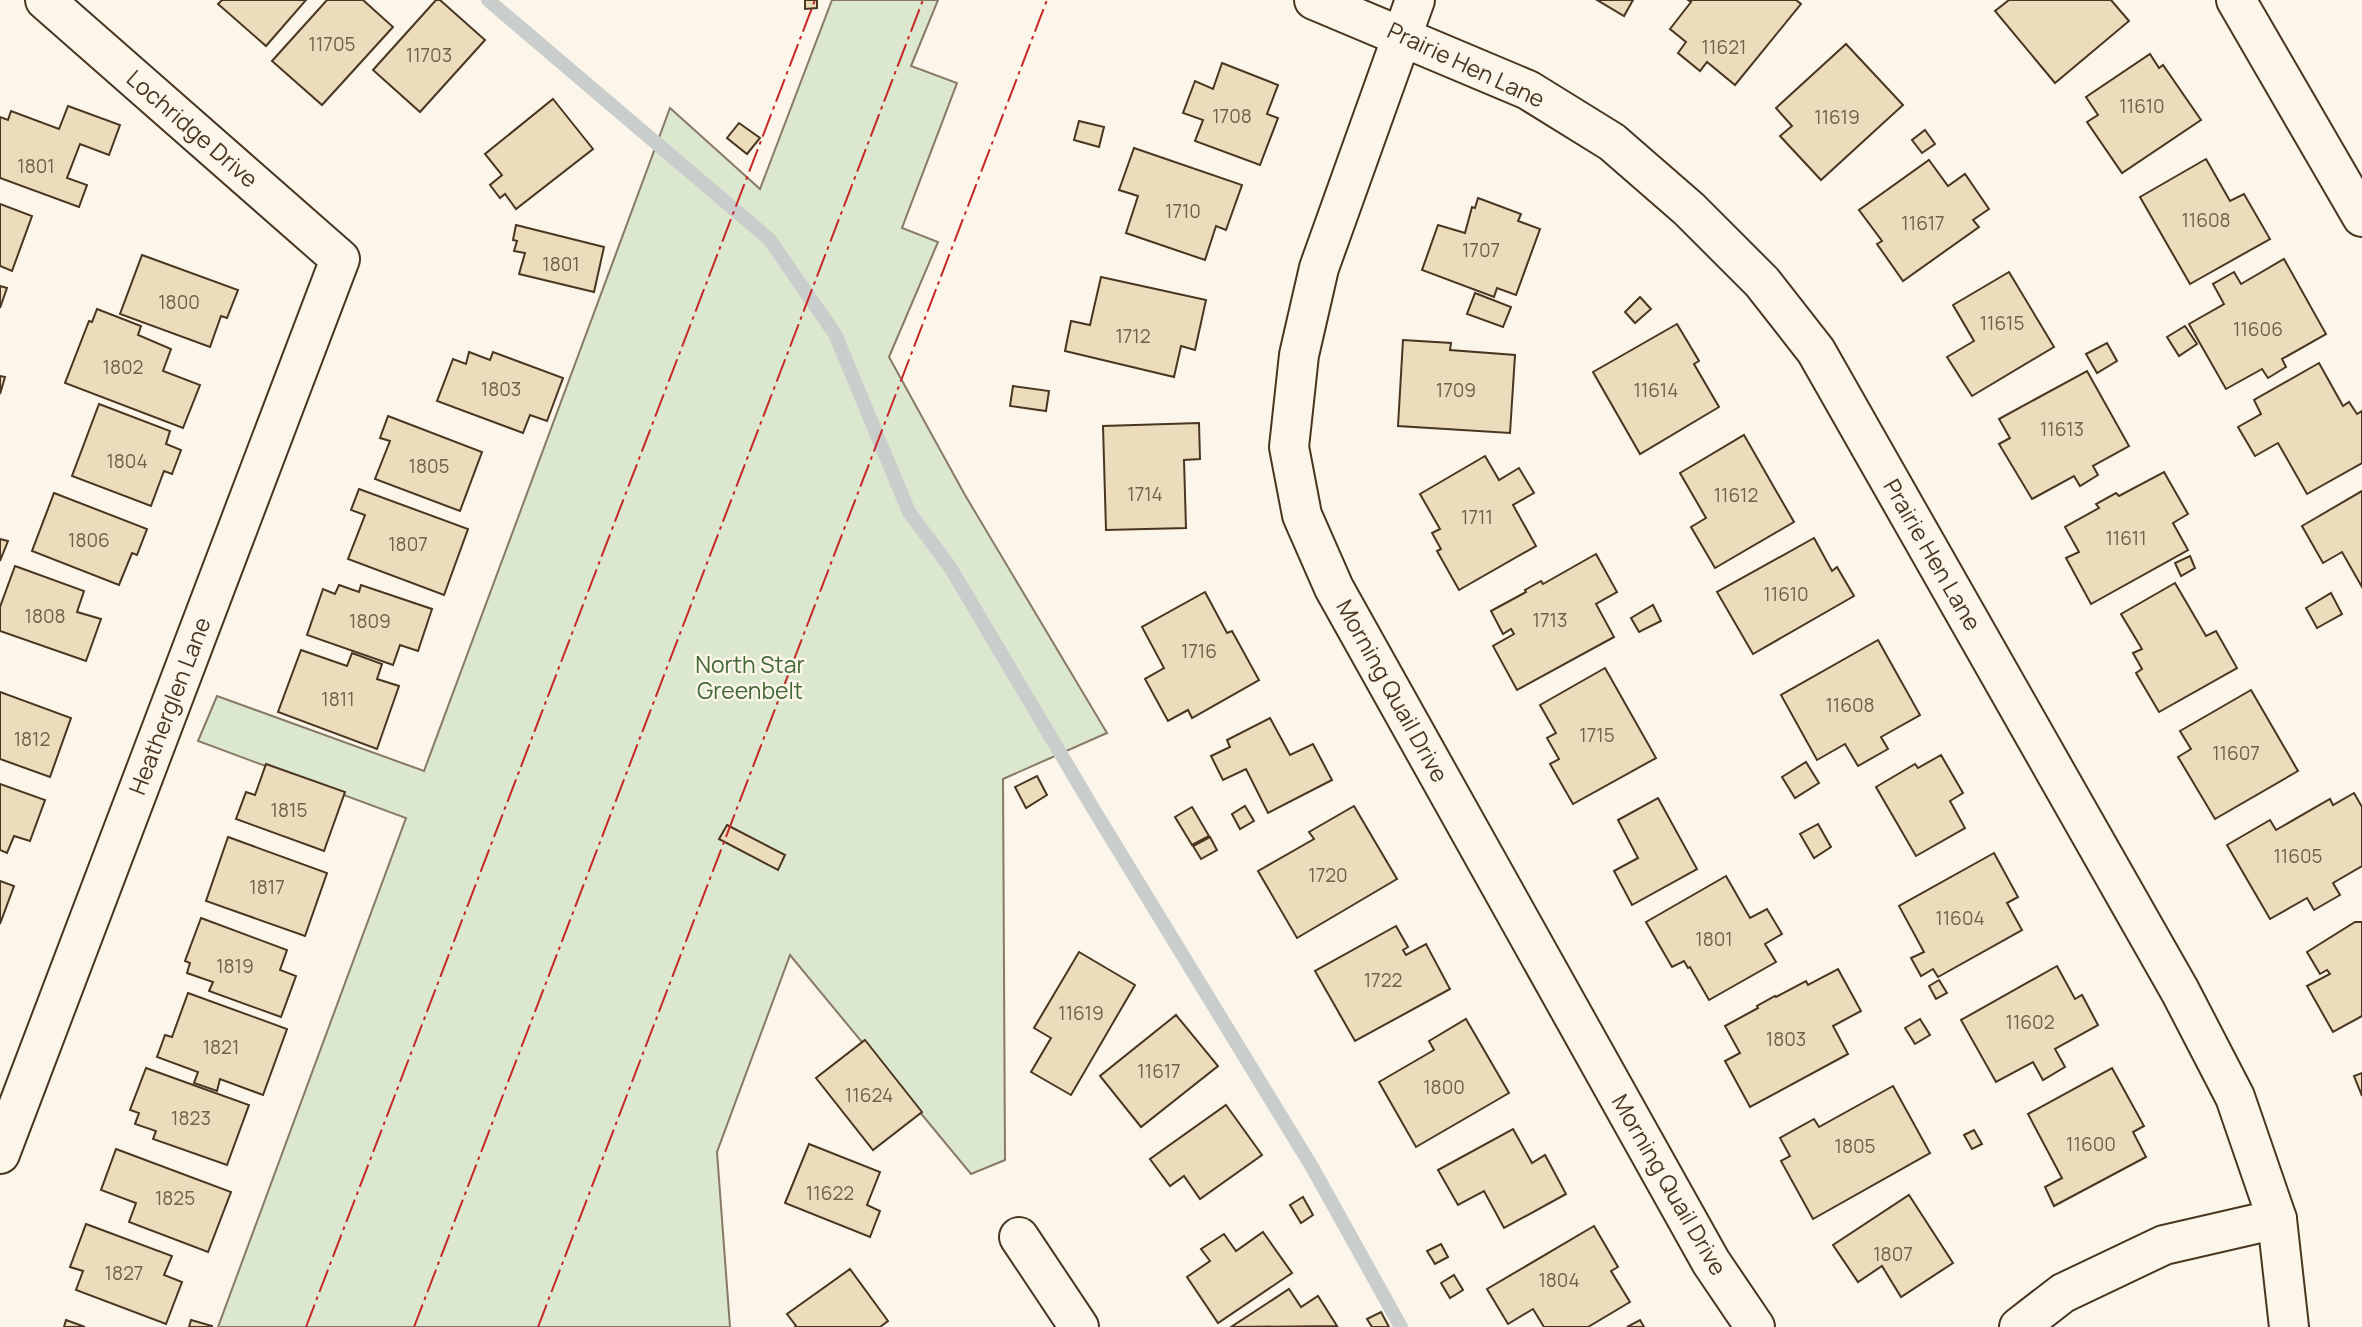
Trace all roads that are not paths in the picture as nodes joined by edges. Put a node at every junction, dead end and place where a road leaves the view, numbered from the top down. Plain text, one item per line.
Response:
1 (45, 0) edge
2 (1314, 0) edge
3 (1415, 0) edge
4 (2236, 0) edge
5 (1402, 35) junction
6 (2362, 217) edge
7 (340, 259) joint
8 (0, 1154) edge
9 (2277, 1219) junction
10 (1019, 1237) dead end
11 (1079, 1327) edge
12 (1755, 1327) edge
13 (2019, 1327) edge
14 (2289, 1327) edge

1 - 7 street, Lochridge Drive
2 - 5 street, Prairie Hen Lane
3 - 5 street, Morning Quail Drive
4 - 6 street
5 - 9 street, Prairie Hen Lane
5 - 12 street, Morning Quail Drive
7 - 8 street, Heatherglen Lane
9 - 13 street
9 - 14 street, Prairie Hen Lane
10 - 11 street

